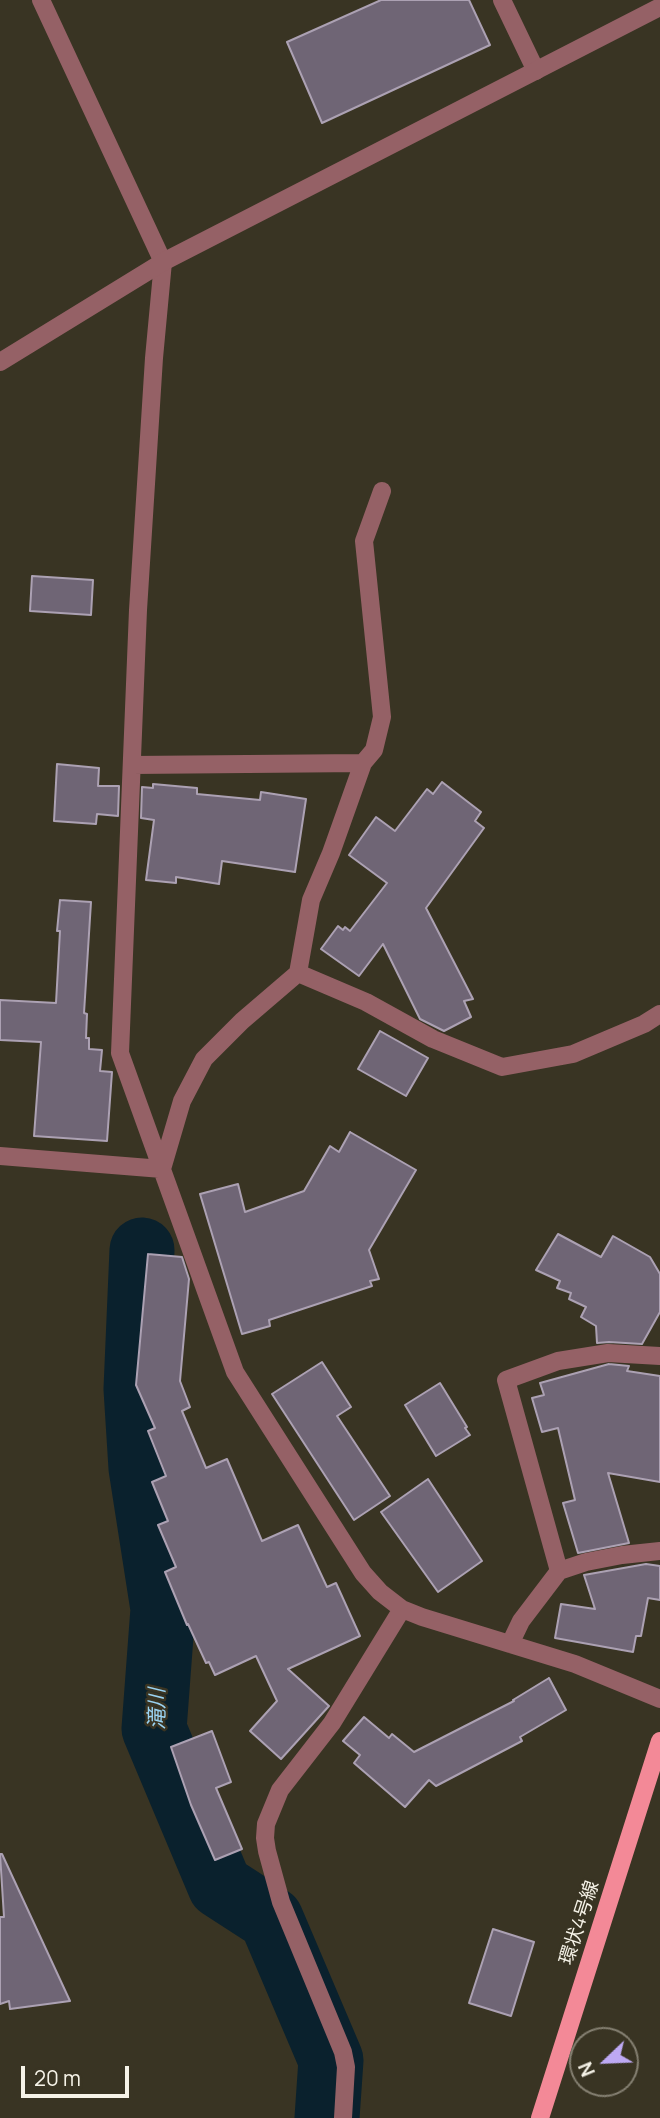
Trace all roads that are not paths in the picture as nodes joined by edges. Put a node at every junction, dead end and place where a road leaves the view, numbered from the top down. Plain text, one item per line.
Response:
1 (41, 0) edge
2 (502, 0) edge
3 (660, 7) edge
4 (536, 71) junction
5 (163, 262) junction
6 (0, 362) edge
7 (382, 491) dead end
8 (363, 763) junction
9 (132, 765) junction
10 (298, 973) junction
11 (660, 1014) edge
12 (0, 1156) edge
13 (162, 1169) junction
14 (660, 1356) edge
15 (660, 1551) edge
16 (559, 1571) junction
17 (402, 1609) junction
18 (510, 1644) junction
19 (660, 1699) edge
20 (660, 1741) edge
21 (343, 2118) edge
22 (540, 2118) edge

1 - 5 street
2 - 4 street
3 - 4 street
4 - 5 street
5 - 6 street
5 - 9 street
7 - 8 street
8 - 9 street
8 - 10 street
9 - 13 street
10 - 11 street
10 - 13 street
12 - 13 street
13 - 17 street
14 - 16 street
15 - 16 street
16 - 18 street
17 - 18 street
17 - 21 street
18 - 19 street
20 - 22 main road, 環状4号線

